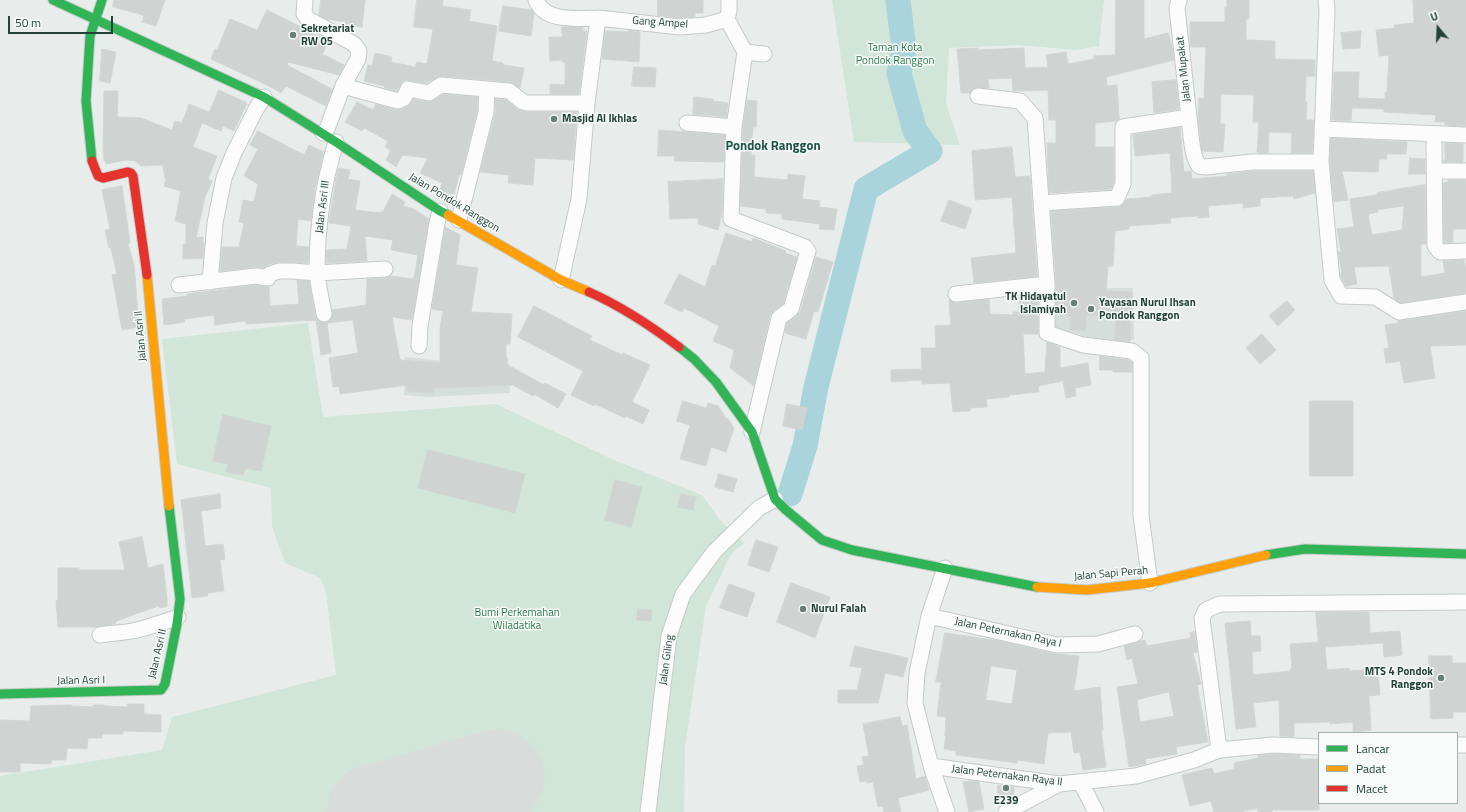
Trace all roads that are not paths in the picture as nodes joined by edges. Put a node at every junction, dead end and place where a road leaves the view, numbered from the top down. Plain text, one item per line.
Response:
1 (53, 0) edge
2 (102, 0) edge
3 (305, 0) edge
4 (536, 0) edge
5 (729, 0) edge
6 (1179, 0) edge
7 (1326, 0) edge
8 (598, 18) junction
9 (95, 19) junction
10 (727, 19) junction
11 (745, 52) junction
12 (764, 54) dead end
13 (343, 86) junction
14 (487, 89) junction
15 (978, 96) dead end
16 (264, 97) junction
17 (587, 103) junction
18 (1189, 117) junction
19 (687, 123) dead end
20 (734, 127) junction
21 (1322, 129) junction
22 (323, 133) junction
23 (1466, 135) edge
24 (336, 142) junction
25 (1434, 144) dead end
26 (1321, 162) junction
27 (1434, 171) junction
28 (1466, 171) edge
29 (1041, 203) junction
30 (440, 211) junction
31 (459, 220) junction
32 (1466, 251) edge
33 (385, 269) dead end
34 (317, 273) junction
35 (561, 280) junction
36 (210, 282) junction
37 (1047, 284) junction
38 (179, 285) dead end
39 (956, 294) dead end
40 (1466, 302) edge
41 (324, 314) dead end
42 (418, 346) dead end
43 (752, 432) junction
44 (775, 499) junction
45 (1466, 554) edge
46 (945, 568) junction
47 (1150, 583) junction
48 (1466, 602) edge
49 (929, 616) junction
50 (178, 617) junction
51 (1135, 634) dead end
52 (100, 635) dead end
53 (161, 690) joint
54 (0, 694) edge
55 (1318, 746) edge
56 (1219, 750) junction
57 (931, 766) junction
58 (1081, 783) junction
59 (1059, 784) junction
60 (648, 812) edge
61 (946, 812) edge
62 (1006, 812) edge
63 (1096, 812) edge

1 - 9 street, Jalan Pondok Ranggon
2 - 9 street
3 - 13 street
4 - 8 street, Gang Ampel
5 - 10 street
6 - 18 street, Jalan Mupakat
7 - 21 street
8 - 10 street, Gang Ampel
8 - 17 street
9 - 16 street, Jalan Pondok Ranggon
9 - 50 street, Jalan Asri II
10 - 11 street
11 - 12 street
11 - 20 street
13 - 14 street
13 - 22 street
14 - 17 street
14 - 31 street
15 - 29 street
16 - 22 street, Jalan Pondok Ranggon
16 - 36 street
17 - 35 street
18 - 26 street
18 - 29 street, Jalan Mupakat
19 - 20 street
20 - 43 street
21 - 23 street
21 - 26 street
22 - 24 street, Jalan Pondok Ranggon
24 - 30 street, Jalan Pondok Ranggon
24 - 34 street, Jalan Asri III
25 - 27 street
26 - 40 street
27 - 28 street
27 - 32 street
29 - 37 street
30 - 31 street, Jalan Pondok Ranggon
30 - 42 street
31 - 35 street, Jalan Pondok Ranggon
33 - 34 street
34 - 36 street
34 - 41 street, Jalan Asri III
35 - 43 street, Jalan Pondok Ranggon
36 - 38 street
37 - 39 street
37 - 47 street
43 - 44 street, Jalan Pondok Ranggon
44 - 46 street, Jalan Sapi Perah
44 - 60 street, Jalan Giling
45 - 47 street, Jalan Sapi Perah
46 - 47 street, Jalan Sapi Perah
46 - 49 street, Jalan Peternakan Raya II
48 - 56 street
49 - 51 street, Jalan Peternakan Raya I
49 - 57 street, Jalan Peternakan Raya II
50 - 52 street
50 - 53 street, Jalan Asri II
53 - 54 street, Jalan Asri I
55 - 56 street, Jalan Peternakan Raya II
56 - 58 street, Jalan Peternakan Raya II
57 - 59 street, Jalan Peternakan Raya II
57 - 61 street, Jalan Peternakan Raya II
58 - 59 street, Jalan Peternakan Raya II
58 - 63 street
59 - 62 street

